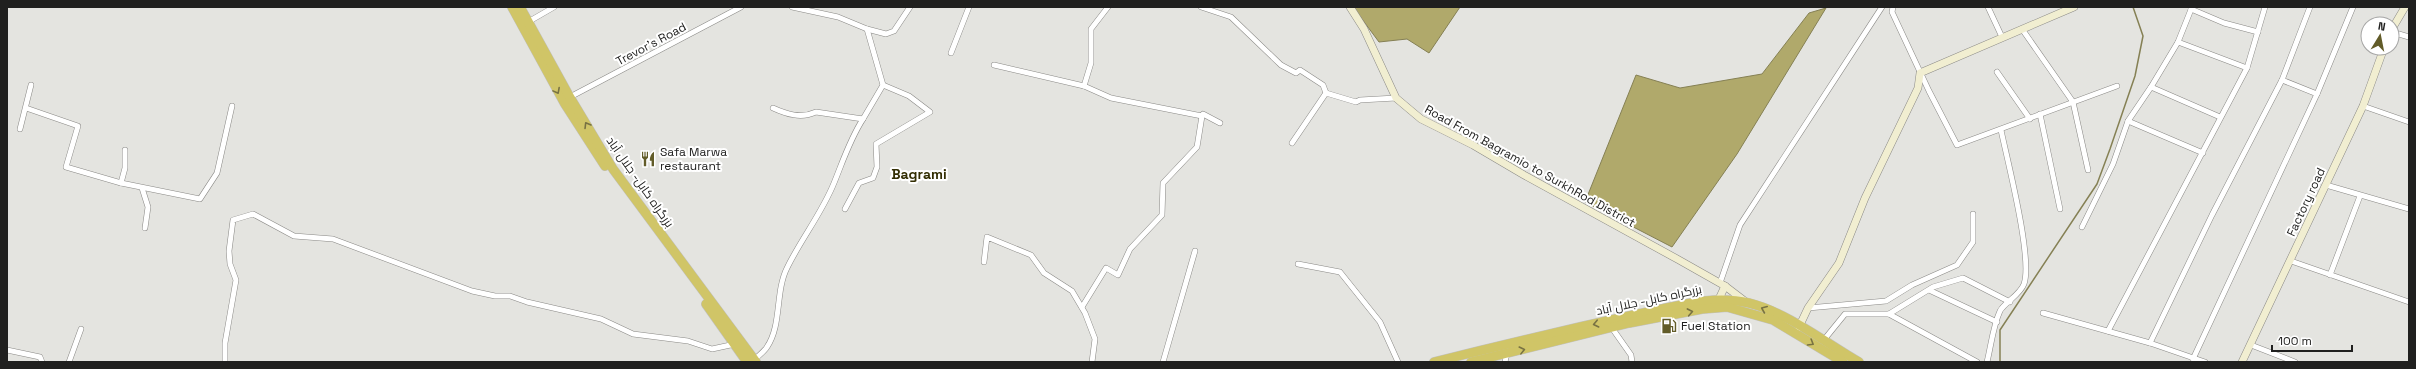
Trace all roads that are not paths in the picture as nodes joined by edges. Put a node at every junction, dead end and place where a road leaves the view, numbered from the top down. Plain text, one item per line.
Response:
1 (512, 7) edge
2 (520, 7) edge
3 (554, 7) edge
4 (741, 7) edge
5 (792, 7) edge
6 (910, 7) edge
7 (969, 7) edge
8 (1108, 7) edge
9 (1201, 7) edge
10 (1350, 7) edge
11 (1882, 7) edge
12 (1893, 7) edge
13 (1988, 7) edge
14 (2074, 7) edge
15 (2265, 7) edge
16 (2310, 7) edge
17 (2353, 7) edge
18 (2405, 7) edge
19 (2191, 8) edge
20 (2400, 16) edge
21 (528, 22) junction
22 (867, 29) junction
23 (2022, 29) junction
24 (2258, 32) junction
25 (2002, 37) junction
26 (2178, 42) junction
27 (951, 53) dead end
28 (2381, 56) edge
29 (994, 65) dead end
30 (2247, 68) junction
31 (1997, 72) dead end
32 (1920, 73) junction
33 (2282, 80) junction
34 (31, 85) dead end
35 (883, 85) junction
36 (1084, 86) junction
37 (2117, 86) dead end
38 (2151, 87) junction
39 (1326, 93) junction
40 (2317, 94) junction
41 (570, 97) junction
42 (1396, 98) junction
43 (2073, 102) junction
44 (232, 106) dead end
45 (2364, 106) junction
46 (26, 108) junction
47 (773, 108) dead end
48 (2040, 114) junction
49 (1202, 116) junction
50 (2220, 118) junction
51 (863, 119) junction
52 (2030, 119) junction
53 (2128, 121) junction
54 (2409, 122) edge
55 (1220, 123) dead end
56 (20, 129) dead end
57 (2001, 130) junction
58 (1292, 143) dead end
59 (126, 150) dead end
60 (2203, 153) junction
61 (2088, 170) dead end
62 (121, 183) junction
63 (2326, 185) junction
64 (142, 188) junction
65 (2360, 196) junction
66 (845, 209) dead end
67 (2060, 209) dead end
68 (2409, 209) edge
69 (1973, 214) dead end
70 (2082, 227) dead end
71 (145, 228) dead end
72 (1196, 251) dead end
73 (2291, 261) junction
74 (984, 262) dead end
75 (1298, 264) dead end
76 (2330, 275) junction
77 (1722, 285) junction
78 (1929, 290) junction
79 (1719, 299) junction
80 (2010, 302) junction
81 (2409, 302) edge
82 (1748, 303) junction
83 (1082, 307) junction
84 (1808, 308) junction
85 (2043, 313) dead end
86 (1659, 314) junction
87 (1888, 314) junction
88 (1997, 322) junction
89 (1799, 327) junction
90 (1612, 328) junction
91 (81, 329) dead end
92 (2108, 332) junction
93 (1823, 341) junction
94 (2150, 343) junction
95 (734, 344) junction
96 (2251, 345) junction
97 (7, 350) edge
98 (1486, 354) junction
99 (1506, 358) edge
100 (2194, 359) junction
101 (752, 361) edge
102 (42, 362) edge
103 (69, 362) edge
104 (225, 362) edge
105 (1092, 362) edge
106 (1163, 362) edge
107 (1398, 362) edge
108 (1434, 362) edge
109 (1471, 362) edge
110 (1632, 362) edge
111 (1843, 362) edge
112 (1859, 362) edge
113 (1977, 362) edge
114 (1987, 362) edge
115 (2205, 362) edge
116 (2242, 362) edge
117 (2295, 362) edge

1 -> 95 highway, بزرگراه کابل- جلال آباد
2 - 21 highway, بزرگراه کابل- جلال آباد
3 - 21 street
4 - 41 street, Trevor's Road
5 - 22 street
6 - 22 street
7 - 27 street
8 - 36 street
9 - 39 street
10 - 42 street, Road From Bagramio to SurkhRod District
11 - 77 street
12 - 32 street
13 - 25 street
14 - 23 street
15 - 24 street
16 - 33 street
17 - 40 street
18 - 20 street
19 - 24 street
19 - 26 street
21 - 41 highway, بزرگراه کابل- جلال آباد
22 - 35 street
23 - 25 street
23 - 43 street
24 - 30 street
25 - 32 street
26 - 30 street
26 - 38 street
28 - 45 street, Factory road
29 - 36 street
30 - 50 street
31 - 52 street
32 - 57 street
32 - 84 street
33 - 40 street
33 - 94 street
34 - 46 street
35 - 51 street
35 - 66 street
36 - 49 street
37 - 43 street
38 - 50 street
38 - 53 street
39 - 42 street
39 - 58 street
40 - 100 street
101 -> 41 highway, بزرگراه کابل- جلال آباد
42 - 77 street, Road From Bagramio to SurkhRod District
43 - 48 street
43 - 61 street
44 - 64 street
45 - 54 street
45 - 63 street, Factory road
46 - 56 street
46 - 62 street
47 - 51 street
48 - 52 street
48 - 67 street
49 - 55 street
49 - 83 street
50 - 60 street
51 - 101 street
52 - 57 street
53 - 60 street
53 - 70 street
57 - 80 street
59 - 62 street
60 - 92 street
62 - 64 street
63 - 65 street
63 - 73 street, Factory road
64 - 71 street
65 - 68 street
65 - 76 street
69 - 84 street
72 - 106 street
73 - 76 street
73 - 96 street, Factory road
74 - 83 street
75 - 107 street
76 - 81 street
77 - 79 street
77 - 82 street, Road From Bagramio to SurkhRod District
78 - 80 street
78 - 87 street
78 - 88 street
79 - 82 highway, بزرگراه کابل- جلال آباد
79 - 86 highway, بزرگراه کابل- جلال آباد
80 - 88 street
89 -> 82 highway, بزرگراه کابل- جلال آباد
83 - 105 street
84 - 89 street
85 - 92 street
86 - 90 highway, بزرگراه کابل- جلال آباد
86 -> 98 highway, بزرگراه کابل- جلال آباد
86 -> 111 highway, بزرگراه کابل- جلال آباد
87 - 93 street
87 - 113 street
88 - 114 street
89 - 93 highway, بزرگراه کابل- جلال آباد
99 -> 90 highway, بزرگراه کابل- جلال آباد
90 - 110 street
91 - 103 street
92 - 94 street
93 - 112 highway, بزرگراه کابل- جلال آباد
94 - 100 street
95 - 101 highway, بزرگراه کابل- جلال آباد
95 - 104 street
96 - 116 street, Factory road
96 - 117 street
97 - 102 street
98 - 99 highway, بزرگراه کابل- جلال آباد
98 - 108 highway, بزرگراه کابل- جلال آباد
98 - 109 highway, بزرگراه کابل- جلال آباد
100 - 115 street

